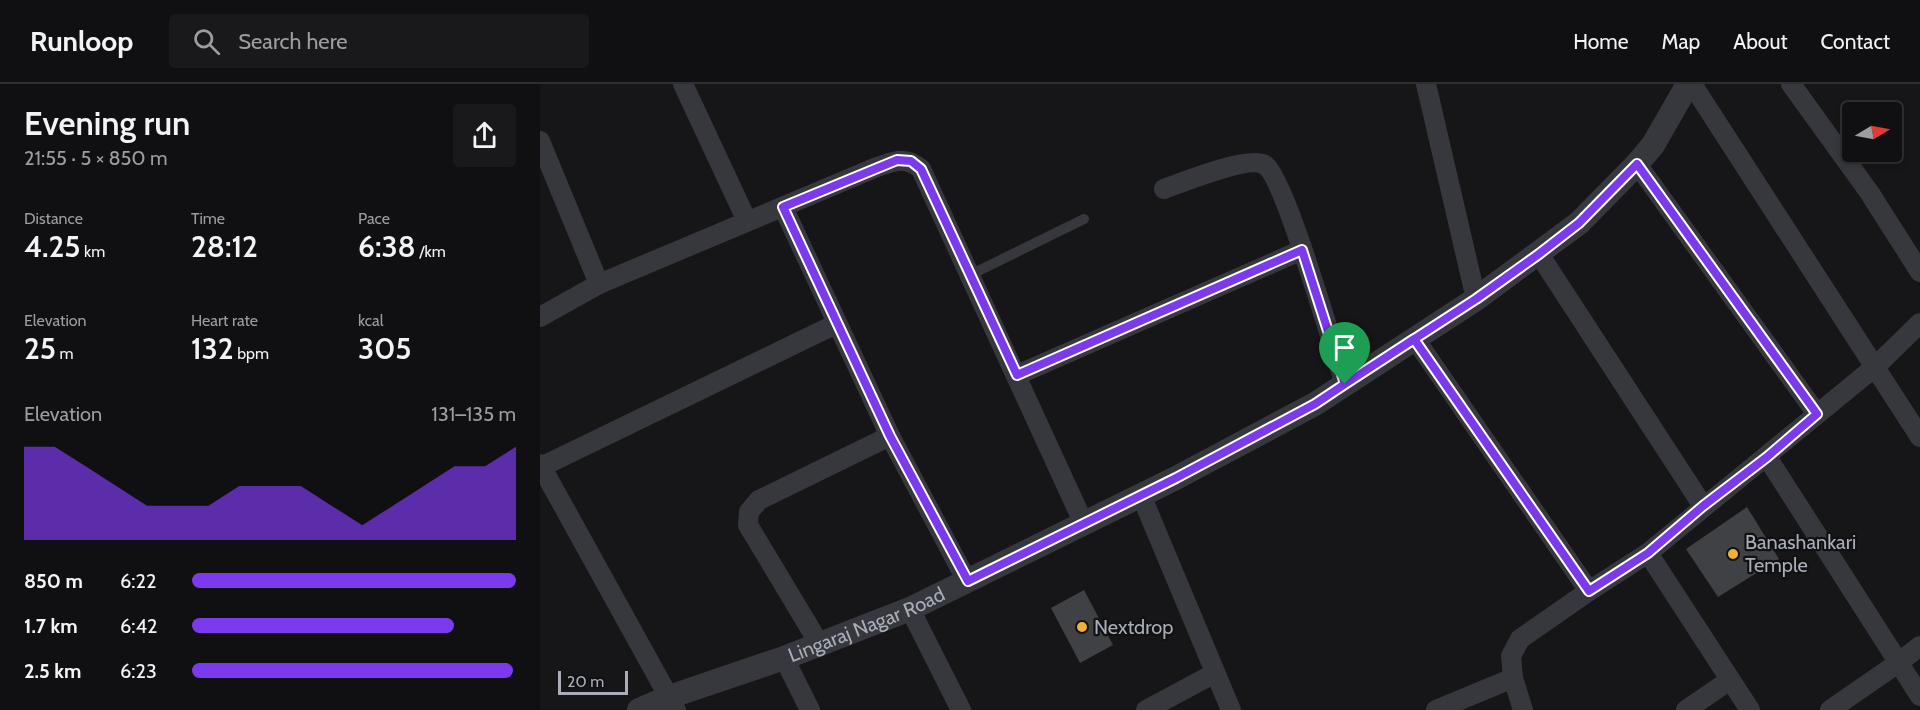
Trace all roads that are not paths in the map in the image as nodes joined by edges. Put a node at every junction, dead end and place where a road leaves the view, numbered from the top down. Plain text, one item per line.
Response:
1 (683, 84) edge
2 (1426, 84) edge
3 (1688, 84) edge
4 (1692, 84) edge
5 (1791, 84) edge
6 (540, 141) edge
7 (1637, 164) junction
8 (1164, 189) dead end
9 (783, 207) junction
10 (1084, 219) dead end
11 (747, 221) junction
12 (1302, 250) junction
13 (1539, 254) junction
14 (1920, 272) edge
15 (970, 275) junction
16 (599, 284) junction
17 (1476, 299) junction
18 (540, 317) edge
19 (1920, 323) edge
20 (836, 324) junction
21 (1414, 339) junction
22 (1876, 366) junction
23 (1017, 375) junction
24 (1345, 384) junction
25 (1817, 414) junction
26 (890, 436) junction
27 (1920, 437) edge
28 (1767, 457) junction
29 (541, 465) edge
30 (1141, 495) junction
31 (1703, 506) junction
32 (1084, 524) junction
33 (1648, 553) junction
34 (968, 581) junction
35 (1589, 591) junction
36 (910, 609) junction
37 (820, 645) junction
38 (1920, 646) edge
39 (784, 658) junction
40 (1898, 663) junction
41 (1215, 673) junction
42 (1513, 678) junction
43 (1730, 680) junction
44 (1920, 696) edge
45 (673, 703) edge
46 (639, 710) edge
47 (810, 710) edge
48 (962, 710) edge
49 (1146, 710) edge
50 (1231, 710) edge
51 (1436, 710) edge
52 (1523, 710) edge
53 (1686, 710) edge
54 (1750, 710) edge
55 (1830, 710) edge

1 - 11 street
2 - 17 street
3 - 7 street, Lingaraj Nagar Road
4 - 22 street
5 - 14 street
6 - 16 street
7 - 13 street, Lingaraj Nagar Road
7 - 25 street
8 - 12 street
9 - 11 street
9 - 15 street
9 - 20 street
10 - 15 lane
11 - 16 street
12 - 23 street
12 - 24 street
13 - 17 street, Lingaraj Nagar Road
13 - 31 street
15 - 23 street
16 - 18 street
17 - 21 street, Lingaraj Nagar Road
19 - 22 street
20 - 26 street
20 - 29 street
21 - 24 street, Lingaraj Nagar Road
21 - 35 street
22 - 25 street
22 - 27 street
23 - 32 street
24 - 30 street, Lingaraj Nagar Road
25 - 28 street
26 - 34 street
26 - 37 street
28 - 31 street
28 - 40 street
29 - 45 street
30 - 32 street, Lingaraj Nagar Road
30 - 41 street
31 - 33 street
32 - 34 street, Lingaraj Nagar Road
33 - 35 street
33 - 43 street
34 - 36 street, Lingaraj Nagar Road
35 - 42 street
36 - 37 street, Lingaraj Nagar Road
36 - 48 street
37 - 39 street, Lingaraj Nagar Road
38 - 40 street
39 - 45 street, Lingaraj Nagar Road
39 - 47 street
40 - 44 street
40 - 55 street
41 - 49 street
41 - 50 street
42 - 51 street
42 - 52 street
43 - 53 street
43 - 54 street
45 - 46 street, Lingaraj Nagar Road

